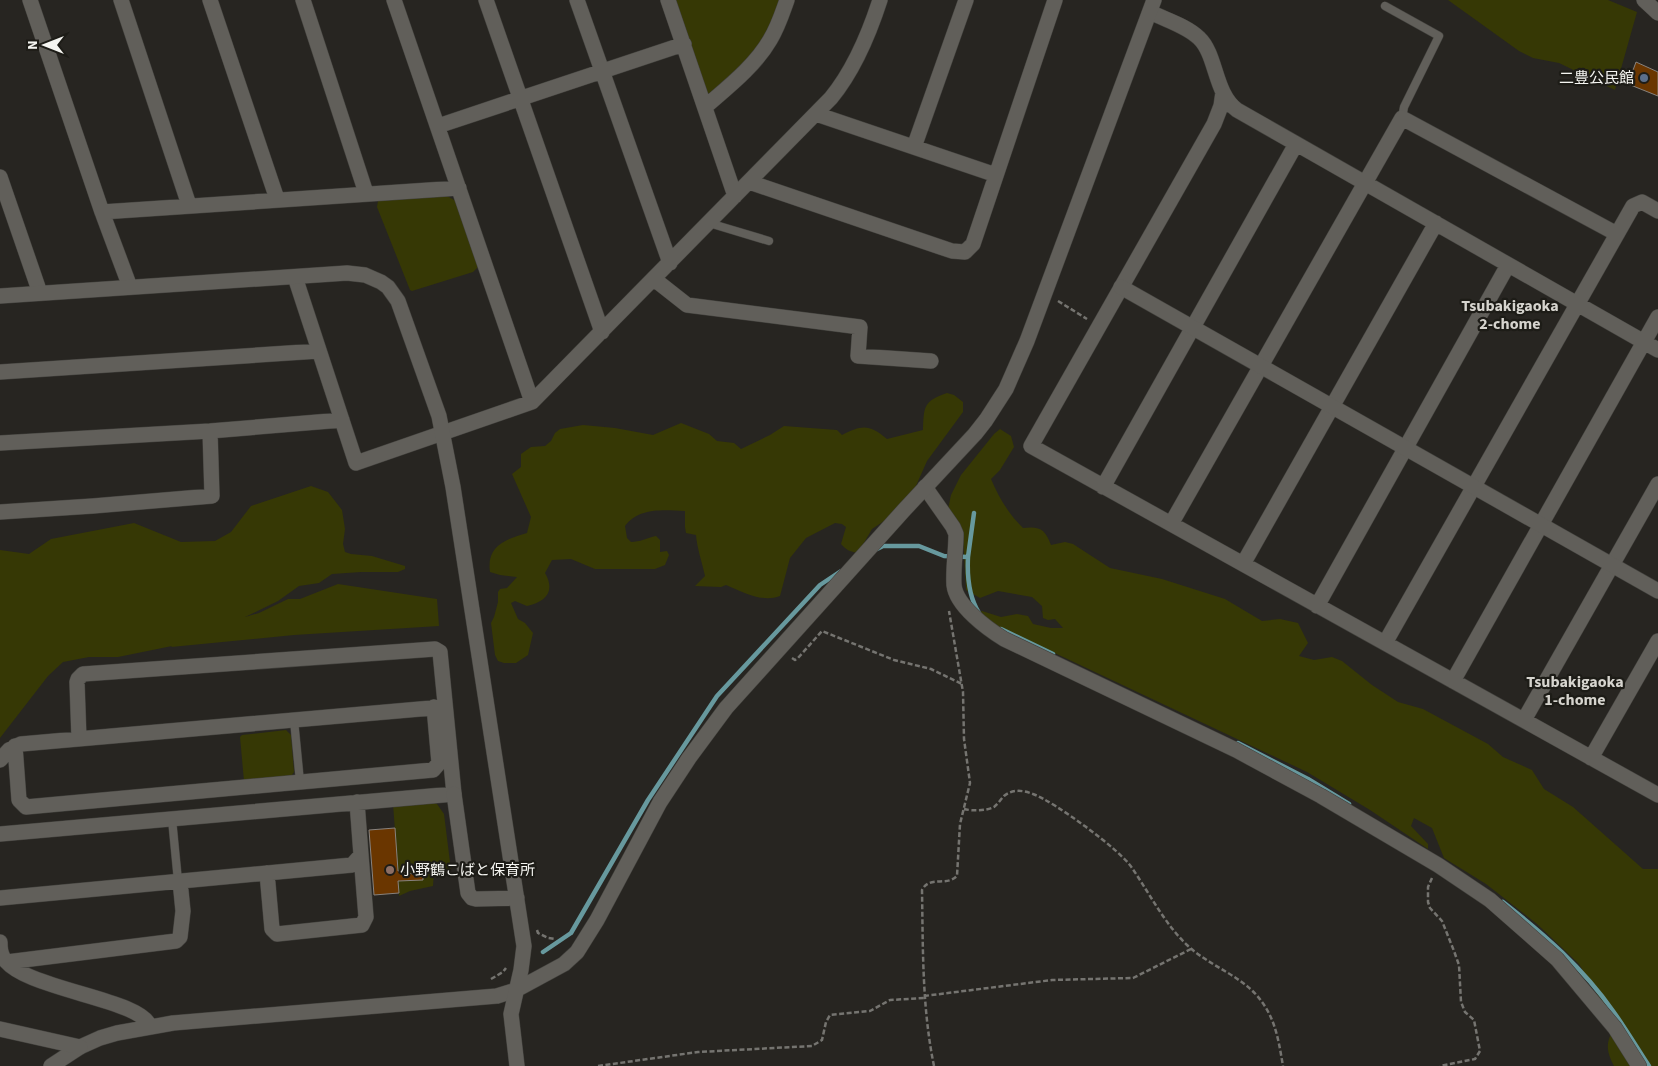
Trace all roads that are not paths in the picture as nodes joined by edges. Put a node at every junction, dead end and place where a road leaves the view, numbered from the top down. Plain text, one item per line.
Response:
1 (30, 0) edge
2 (121, 0) edge
3 (210, 0) edge
4 (303, 0) edge
5 (394, 0) edge
6 (486, 0) edge
7 (578, 0) edge
8 (668, 0) edge
9 (787, 0) edge
10 (880, 0) edge
11 (966, 0) edge
12 (1055, 0) edge
13 (1644, 0) edge
14 (1152, 6) edge
15 (1385, 6) dead end
16 (1658, 13) edge
17 (684, 44) junction
18 (602, 71) junction
19 (1222, 92) junction
20 (520, 99) junction
21 (705, 107) junction
22 (816, 114) junction
23 (1402, 118) junction
24 (438, 126) junction
25 (1296, 144) junction
26 (914, 147) junction
27 (996, 175) junction
28 (0, 176) edge
29 (749, 182) junction
30 (1365, 183) junction
31 (458, 188) junction
32 (366, 193) junction
33 (735, 196) junction
34 (277, 199) junction
35 (189, 205) junction
36 (1658, 211) edge
37 (102, 212) junction
38 (709, 223) junction
39 (1436, 224) junction
40 (1617, 234) junction
41 (769, 242) dead end
42 (670, 263) junction
43 (1508, 265) junction
44 (295, 276) junction
45 (654, 279) junction
46 (130, 287) junction
47 (1122, 287) junction
48 (40, 293) junction
49 (0, 296) edge
50 (1577, 304) junction
51 (1658, 317) edge
52 (1193, 328) junction
53 (602, 332) junction
54 (1644, 342) junction
55 (1658, 350) edge
56 (320, 351) junction
57 (931, 362) dead end
58 (1261, 366) junction
59 (0, 372) edge
60 (532, 402) junction
61 (1332, 406) junction
62 (342, 420) junction
63 (210, 431) junction
64 (443, 433) junction
65 (0, 443) edge
66 (1406, 448) junction
67 (1658, 484) edge
68 (1474, 486) junction
69 (926, 487) junction
70 (1103, 487) junction
71 (0, 512) edge
72 (1171, 524) junction
73 (1541, 525) junction
74 (1243, 564) junction
75 (1612, 565) junction
76 (1658, 591) edge
77 (1317, 606) junction
78 (1658, 641) edge
79 (1385, 643) junction
80 (1453, 681) junction
81 (439, 707) junction
82 (294, 720) junction
83 (1524, 720) junction
84 (79, 739) junction
85 (15, 746) junction
86 (1591, 758) junction
87 (0, 760) edge
88 (300, 782) junction
89 (454, 794) junction
90 (1658, 795) edge
91 (357, 802) junction
92 (172, 819) junction
93 (0, 834) edge
94 (361, 855) junction
95 (267, 873) junction
96 (179, 881) junction
97 (0, 898) edge
98 (517, 898) junction
99 (0, 942) edge
100 (7, 962) junction
101 (516, 990) junction
102 (150, 1027) junction
103 (0, 1029) edge
104 (80, 1046) junction
105 (51, 1066) edge
106 (516, 1066) edge
107 (1640, 1066) edge

1 - 37 street
2 - 35 street
3 - 34 street
4 - 32 street
5 - 24 street
6 - 20 street
7 - 18 street
8 - 17 street
9 - 21 street
10 - 22 street
11 - 26 street
12 - 27 street
13 - 16 street
14 - 19 street
14 - 69 street
15 - 23 lane
17 - 18 street
17 - 21 street
18 - 20 street
18 - 42 street
19 - 25 street
19 - 47 street
20 - 24 street
20 - 53 street
21 - 33 street
22 - 26 street
22 - 29 street
23 - 30 street
23 - 40 street
24 - 31 street
25 - 30 street
25 - 52 street
26 - 27 street
27 - 29 street
28 - 48 street
29 - 33 street
30 - 39 street
30 - 58 street
31 - 32 street
31 - 60 street
32 - 34 street
33 - 38 street
34 - 35 street
35 - 37 street
36 - 40 street
37 - 46 street
38 - 41 lane
38 - 42 street
39 - 43 street
39 - 61 street
40 - 50 street
42 - 45 street
43 - 50 street
43 - 66 street
44 - 46 street
44 - 56 street
44 - 64 street
45 - 53 street
45 - 57 street
46 - 48 street
47 - 52 street
47 - 70 street
48 - 49 street
50 - 54 street
50 - 68 street
51 - 54 street
52 - 58 street
52 - 70 street
53 - 60 street
54 - 55 street
54 - 73 street
56 - 59 street
56 - 62 street
58 - 61 street
58 - 72 street
60 - 64 street
61 - 66 street
61 - 74 street
62 - 63 street
62 - 64 street
63 - 65 street
63 - 71 street
64 - 98 street
66 - 68 street
66 - 77 street
67 - 75 street
68 - 73 street
68 - 79 street
69 - 101 street
69 - 107 street
70 - 72 street
72 - 74 street
73 - 75 street
73 - 80 street
74 - 77 street
75 - 76 street
75 - 83 street
77 - 79 street
78 - 86 street
79 - 80 street
80 - 83 street
81 - 82 street
81 - 84 street
81 - 88 street
81 - 89 street
82 - 84 street
82 - 88 lane
83 - 86 street
84 - 85 street
85 - 87 street
85 - 88 street
86 - 90 street
89 - 91 street
89 - 98 street
91 - 92 street
91 - 94 street
92 - 93 street
92 - 96 lane
94 - 95 street
94 - 95 street
95 - 96 street
96 - 97 street
96 - 100 street
98 - 101 street
99 - 100 street
100 - 102 street
101 - 102 street
101 - 106 street
102 - 104 street
103 - 104 street
104 - 105 street

